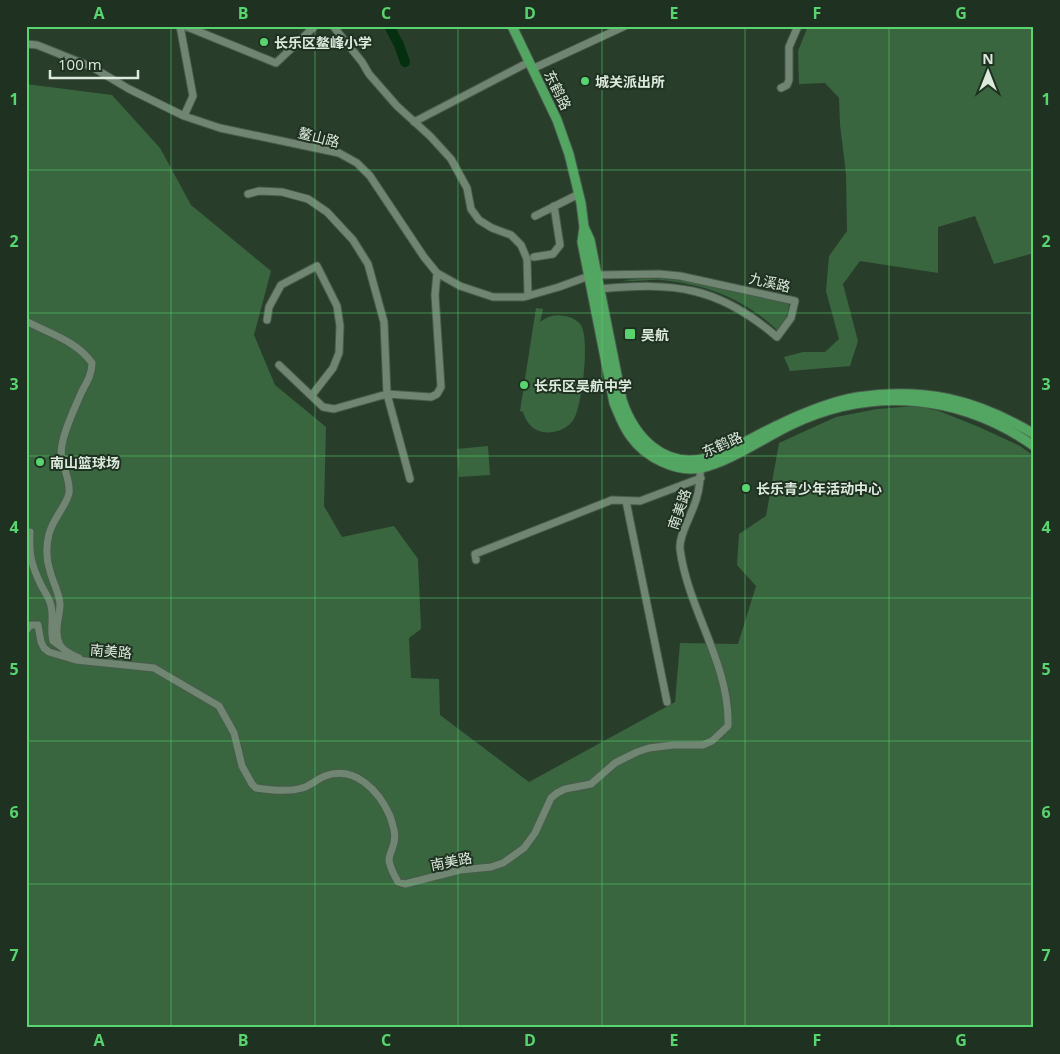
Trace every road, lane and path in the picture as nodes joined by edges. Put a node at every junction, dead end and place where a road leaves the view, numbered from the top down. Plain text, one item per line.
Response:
1 (180, 26) edge
2 (185, 26) edge
3 (315, 26) edge
4 (333, 26) edge
5 (512, 26) edge
6 (625, 26) edge
7 (798, 26) edge
8 (26, 44) edge
9 (530, 65) junction
10 (781, 88) dead end
11 (184, 116) junction
12 (414, 122) junction
13 (248, 194) dead end
14 (578, 194) junction
15 (554, 206) junction
16 (535, 216) dead end
17 (534, 257) dead end
18 (437, 273) junction
19 (592, 275) junction
20 (599, 289) junction
21 (528, 296) junction
22 (267, 320) dead end
23 (26, 321) edge
24 (279, 365) dead end
25 (387, 394) junction
26 (312, 395) junction
27 (1034, 434) edge
28 (1034, 446) edge
29 (700, 468) junction
30 (701, 478) junction
31 (410, 479) dead end
32 (626, 501) junction
33 (30, 532) dead end
34 (476, 560) dead end
35 (26, 631) edge
36 (60, 646) junction
37 (87, 661) junction
38 (667, 702) dead end

1 - 11 street
2 - 3 street
4 - 12 street
5 - 9 main road, 东鹤路
6 - 9 street
7 - 10 street
8 - 11 street, 鳌山路
9 - 12 street
9 - 14 main road, 东鹤路
11 - 18 street, 鳌山路
12 - 21 street
13 - 25 street
14 - 15 street
14 - 19 main road, 东鹤路
15 - 16 street
15 - 17 street
18 - 21 street, 鳌山路
18 - 25 street
19 - 20 main road, 东鹤路
19 - 20 street, 九溪路
19 - 21 street, 鳌山路
19 - 29 main road, 东鹤路
20 - 27 main road, 东鹤路
22 - 26 street
23 - 36 street
24 - 26 street
25 - 26 street
25 - 31 street
28 - 29 main road, 东鹤路
29 - 30 street, 南美路
30 - 32 street
30 - 37 street, 南美路
32 - 34 street
32 - 38 street
33 - 36 street
35 - 37 street, 南美路
36 - 37 street

